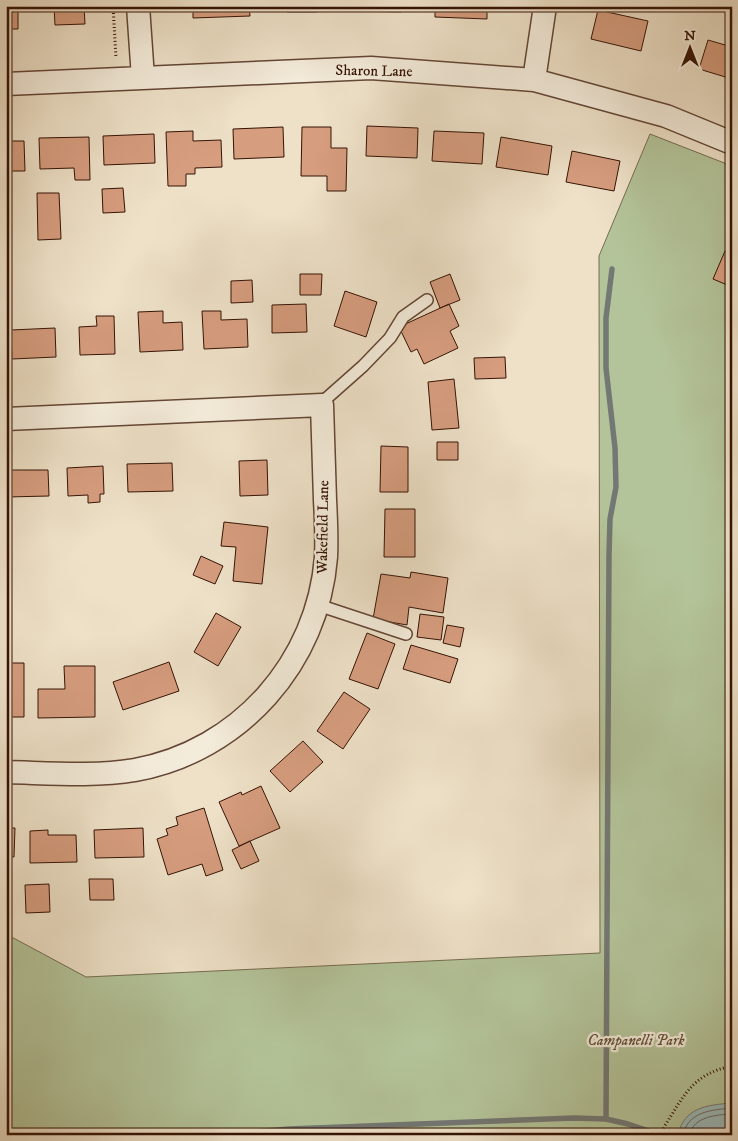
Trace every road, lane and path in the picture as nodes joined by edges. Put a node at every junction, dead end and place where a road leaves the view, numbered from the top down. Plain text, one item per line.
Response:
1 (113, 6) edge
2 (138, 6) edge
3 (545, 6) edge
4 (143, 78) junction
5 (117, 79) junction
6 (534, 80) junction
7 (6, 84) edge
8 (732, 143) edge
9 (427, 300) dead end
10 (319, 405) junction
11 (6, 419) edge
12 (318, 605) junction
13 (406, 634) dead end
14 (6, 772) edge
15 (732, 1066) edge
16 (661, 1135) edge

1 - 5 path
2 - 4 street
3 - 6 street
4 - 5 street, Sharon Lane
4 - 6 street, Sharon Lane
5 - 7 street, Sharon Lane
6 - 8 street, Sharon Lane
9 - 10 lane
10 - 11 street
10 - 12 street, Wakefield Lane
12 - 13 lane
12 - 14 street, Wakefield Lane
15 - 16 path

